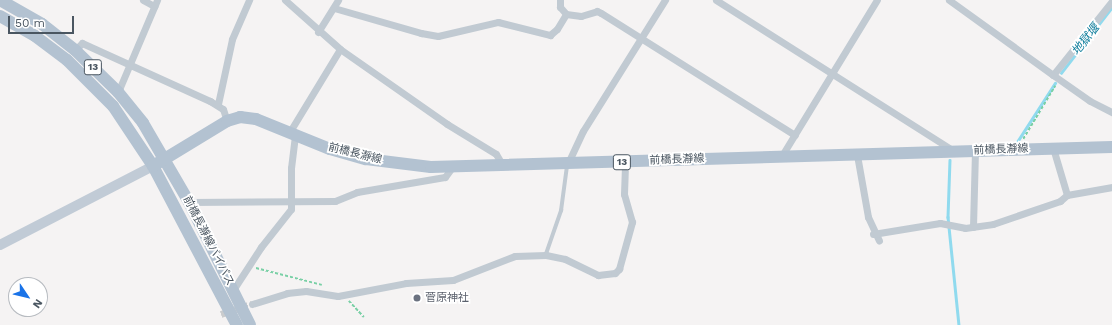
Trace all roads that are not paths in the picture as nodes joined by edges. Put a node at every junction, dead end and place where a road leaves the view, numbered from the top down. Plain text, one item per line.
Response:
1 (0, 0) edge
2 (143, 0) edge
3 (249, 0) edge
4 (285, 0) edge
5 (338, 0) edge
6 (560, 0) edge
7 (665, 0) edge
8 (716, 0) edge
9 (877, 0) edge
10 (949, 0) edge
11 (1112, 1) edge
12 (155, 3) edge
13 (334, 8) junction
14 (566, 14) junction
15 (0, 16) edge
16 (318, 32) junction
17 (642, 37) junction
18 (340, 49) junction
19 (75, 50) junction
20 (129, 65) junction
21 (832, 73) junction
22 (1056, 77) junction
23 (118, 92) junction
24 (218, 104) junction
25 (1112, 112) edge
26 (227, 121) junction
27 (292, 134) junction
28 (795, 135) junction
29 (1112, 147) edge
30 (1053, 148) junction
31 (975, 151) junction
32 (956, 152) junction
33 (857, 155) junction
34 (781, 157) junction
35 (165, 158) junction
36 (625, 162) junction
37 (568, 163) junction
38 (153, 166) junction
39 (453, 166) junction
40 (503, 166) junction
41 (1112, 187) edge
42 (1067, 195) junction
43 (189, 202) junction
44 (290, 202) junction
45 (973, 227) junction
46 (874, 234) junction
47 (879, 241) dead end
48 (0, 245) edge
49 (546, 255) junction
50 (233, 290) junction
51 (252, 304) tunnel mouth
52 (237, 325) edge
53 (250, 325) edge

1 - 19 main road, 13
2 - 12 street
3 - 24 street
4 - 16 street
5 - 13 street
6 - 14 street
7 - 17 street
8 - 21 street
9 - 21 street
10 - 22 street
11 - 22 street
12 - 20 street
13 - 14 street
13 - 16 street
14 - 17 street
15 - 38 main road, 13
16 - 18 street
17 - 28 street
17 - 37 street
18 - 27 street
18 - 40 street
19 - 20 street
19 - 23 main road, 13
20 - 23 street
20 - 24 street
21 - 28 street
21 - 32 street
22 - 25 street
23 - 35 main road, 13
24 - 26 street
26 - 27 main road, 前橋長瀞線 / 13
26 - 35 main road, 前橋長瀞線 / 13
27 - 39 main road, 前橋長瀞線 / 13
27 - 44 street
28 - 34 street
29 - 30 main road, 前橋長瀞線 / 13
30 - 31 main road, 前橋長瀞線 / 13
30 - 42 street
31 - 32 main road, 前橋長瀞線 / 13
31 - 45 street
32 - 33 main road, 前橋長瀞線 / 13
33 - 34 main road, 前橋長瀞線 / 13
33 - 46 street
34 - 36 main road, 前橋長瀞線 / 13
35 - 38 main road, 前橋長瀞線 / 13
35 - 43 main road, 前橋長瀞線バイパス / 13
36 - 37 main road, 前橋長瀞線 / 13
36 - 49 street
37 - 40 main road, 前橋長瀞線 / 13
37 - 49 lane
38 - 48 street
38 - 52 main road, 前橋長瀞線バイパス / 13
39 - 40 main road, 前橋長瀞線 / 13
39 - 44 street
41 - 42 street
42 - 45 street
43 - 44 street
43 - 50 main road, 前橋長瀞線バイパス / 13
44 - 50 street
45 - 46 street
46 - 47 street
49 - 51 street
50 - 53 main road, 前橋長瀞線バイパス / 13

